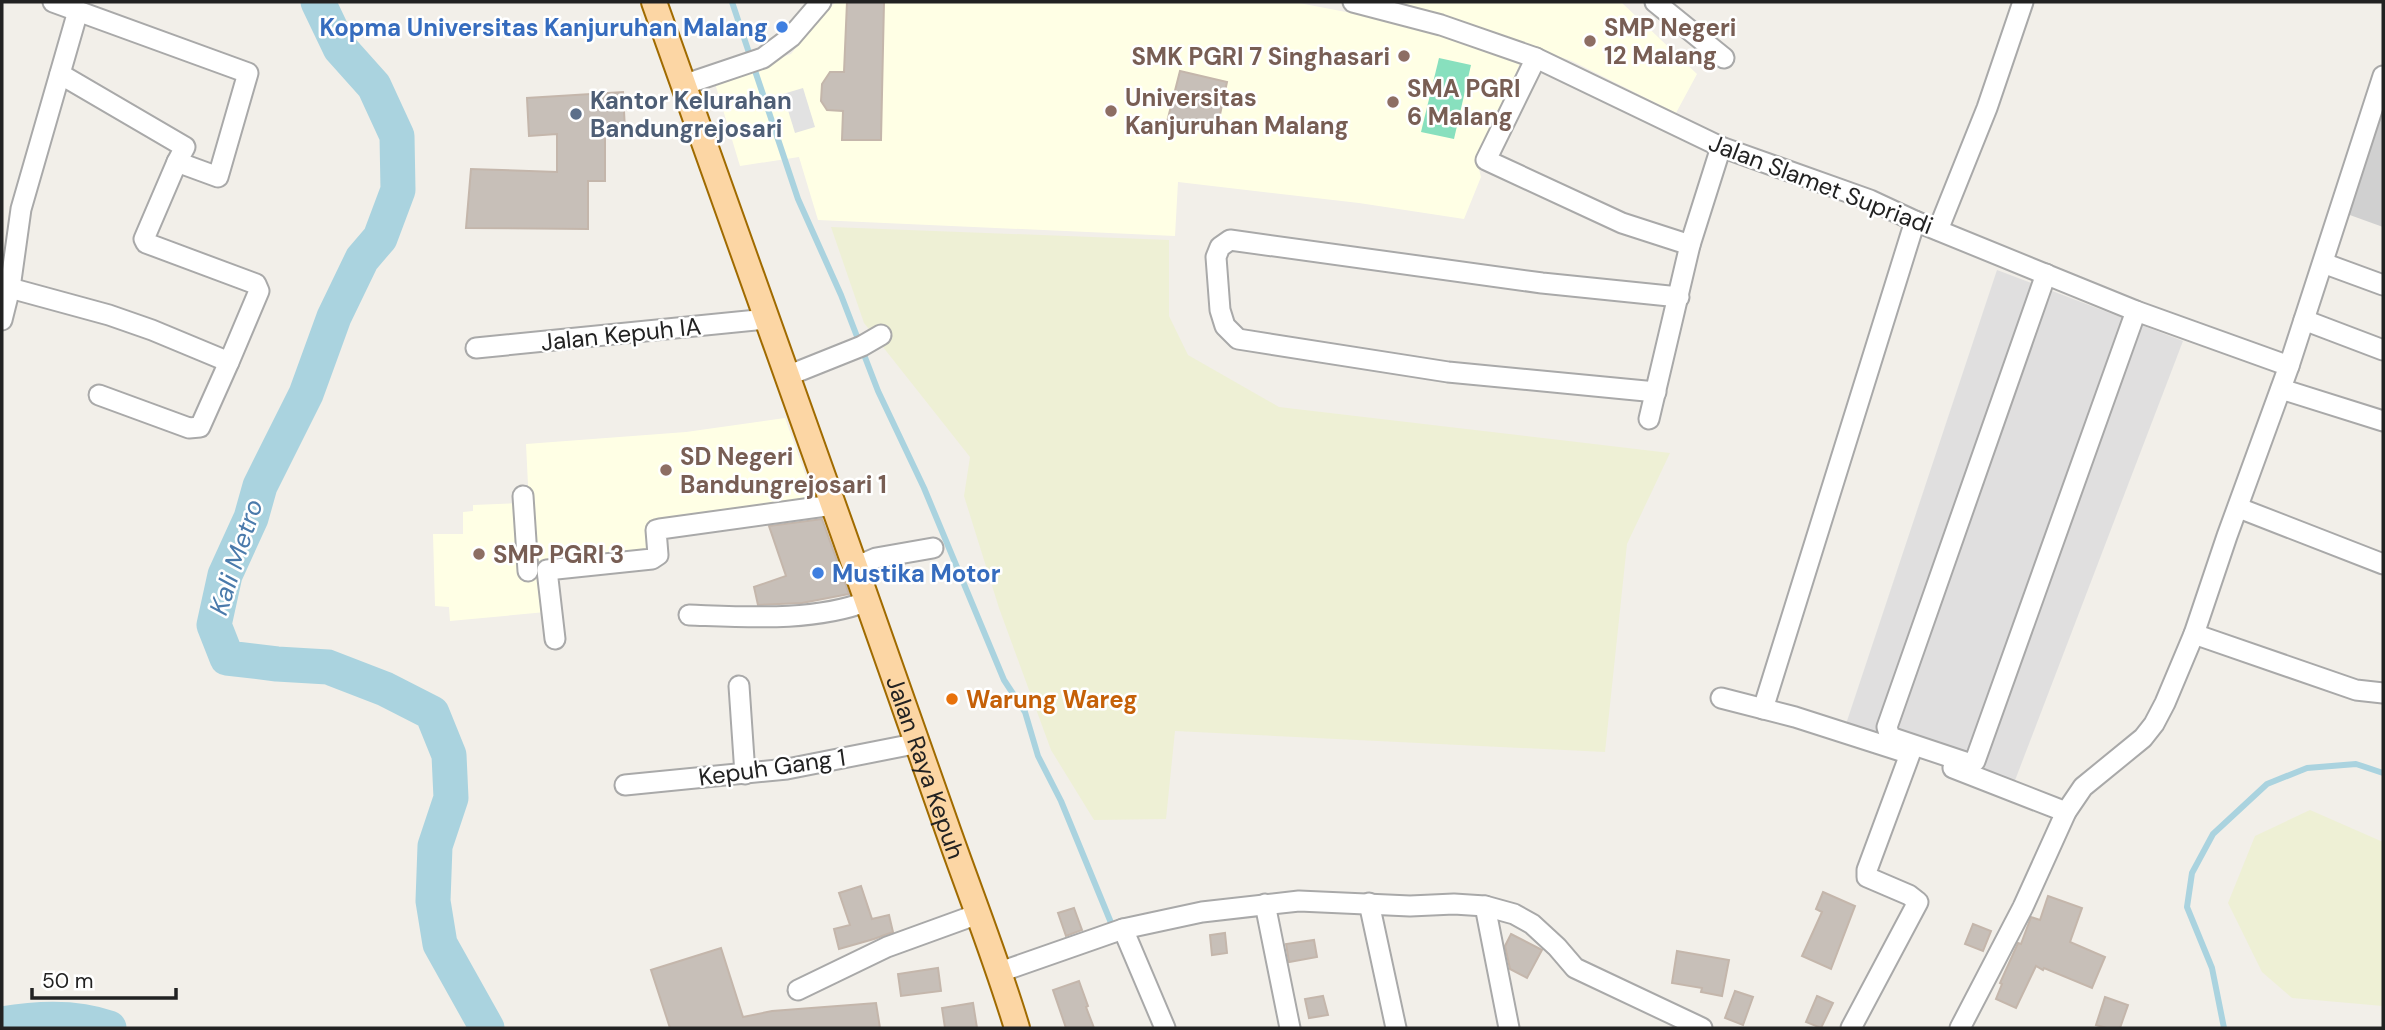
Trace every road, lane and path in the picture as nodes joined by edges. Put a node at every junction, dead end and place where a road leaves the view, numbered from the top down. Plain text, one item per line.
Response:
1 (53, 2) edge
2 (654, 2) edge
3 (821, 2) edge
4 (1353, 2) edge
5 (1656, 2) edge
6 (2023, 2) edge
7 (78, 11) junction
8 (1536, 58) junction
9 (1724, 58) dead end
10 (60, 74) junction
11 (2383, 76) edge
12 (683, 85) junction
13 (1721, 147) junction
14 (177, 162) junction
15 (1915, 221) junction
16 (1938, 230) junction
17 (1690, 245) junction
18 (2323, 263) junction
19 (2046, 275) junction
20 (2383, 285) edge
21 (10, 288) junction
22 (1679, 297) junction
23 (2136, 311) junction
24 (3, 315) edge
25 (766, 319) junction
26 (2304, 320) junction
27 (881, 335) dead end
28 (476, 348) dead end
29 (2383, 350) edge
30 (229, 362) junction
31 (2289, 366) junction
32 (787, 376) junction
33 (2281, 388) junction
34 (1656, 392) junction
35 (99, 395) dead end
36 (1649, 419) dead end
37 (2383, 421) edge
38 (523, 496) dead end
39 (833, 505) junction
40 (2239, 508) junction
41 (933, 548) dead end
42 (2383, 564) edge
43 (855, 567) junction
44 (534, 571) junction
45 (868, 601) junction
46 (689, 615) dead end
47 (2194, 634) junction
48 (555, 639) dead end
49 (739, 686) dead end
50 (2383, 693) edge
51 (1721, 698) dead end
52 (1763, 709) junction
53 (919, 743) junction
54 (1910, 754) junction
55 (745, 774) junction
56 (625, 785) dead end
57 (2066, 812) junction
58 (1369, 903) junction
59 (1265, 904) junction
60 (1485, 906) junction
61 (978, 914) junction
62 (1122, 929) junction
63 (1000, 972) junction
64 (799, 990) dead end
65 (1017, 1028) edge
66 (1165, 1028) edge
67 (1290, 1028) edge
68 (1396, 1028) edge
69 (1509, 1028) edge
70 (1702, 1028) edge
71 (1852, 1028) edge
72 (1960, 1028) edge

1 - 7 street
2 - 12 main road, Jalan Raya Kepuh
3 - 12 street
4 - 8 street, Jalan Slamet Supriadi
5 - 9 street
6 - 16 street
7 - 10 street
7 - 14 street
8 - 13 street, Jalan Slamet Supriadi
8 - 17 street
10 - 14 street
10 - 21 street
11 - 18 street
12 - 25 main road, Jalan Raya Kepuh
13 - 15 street, Jalan Slamet Supriadi
13 - 17 street
14 - 30 street
15 - 16 street, Jalan Slamet Supriadi
15 - 52 street
16 - 19 street, Jalan Slamet Supriadi
17 - 22 street
18 - 20 street
18 - 26 street
19 - 23 street, Jalan Slamet Supriadi
19 - 23 street
21 - 24 street
21 - 30 street
22 - 34 street
22 - 34 street
23 - 31 street, Jalan Slamet Supriadi
25 - 28 street, Jalan Kepuh IA
25 - 32 main road, Jalan Raya Kepuh
26 - 29 street
26 - 31 street
27 - 32 street
30 - 35 street
31 - 33 street
32 - 39 main road, Jalan Raya Kepuh
33 - 37 street
33 - 40 street
34 - 36 street
38 - 44 street
39 - 43 main road, Jalan Raya Kepuh
39 - 44 street
40 - 42 street
40 - 47 street
41 - 43 street
43 - 45 main road, Jalan Raya Kepuh
44 - 48 street
45 - 46 street
45 - 53 main road, Jalan Raya Kepuh
47 - 50 street
47 - 57 street
49 - 55 street
51 - 52 street
52 - 54 street
53 - 55 street, Kepuh Gang 1
53 - 61 main road, Jalan Raya Kepuh
54 - 57 street
54 - 71 street
55 - 56 street, Kepuh Gang 1
57 - 72 street
58 - 59 street
58 - 60 street
58 - 68 street
59 - 62 street
59 - 67 street
60 - 69 street
60 - 70 street
61 - 63 main road, Jalan Raya Kepuh
61 - 64 street
62 - 63 street
62 - 66 street
63 - 65 main road, Jalan Raya Kepuh

